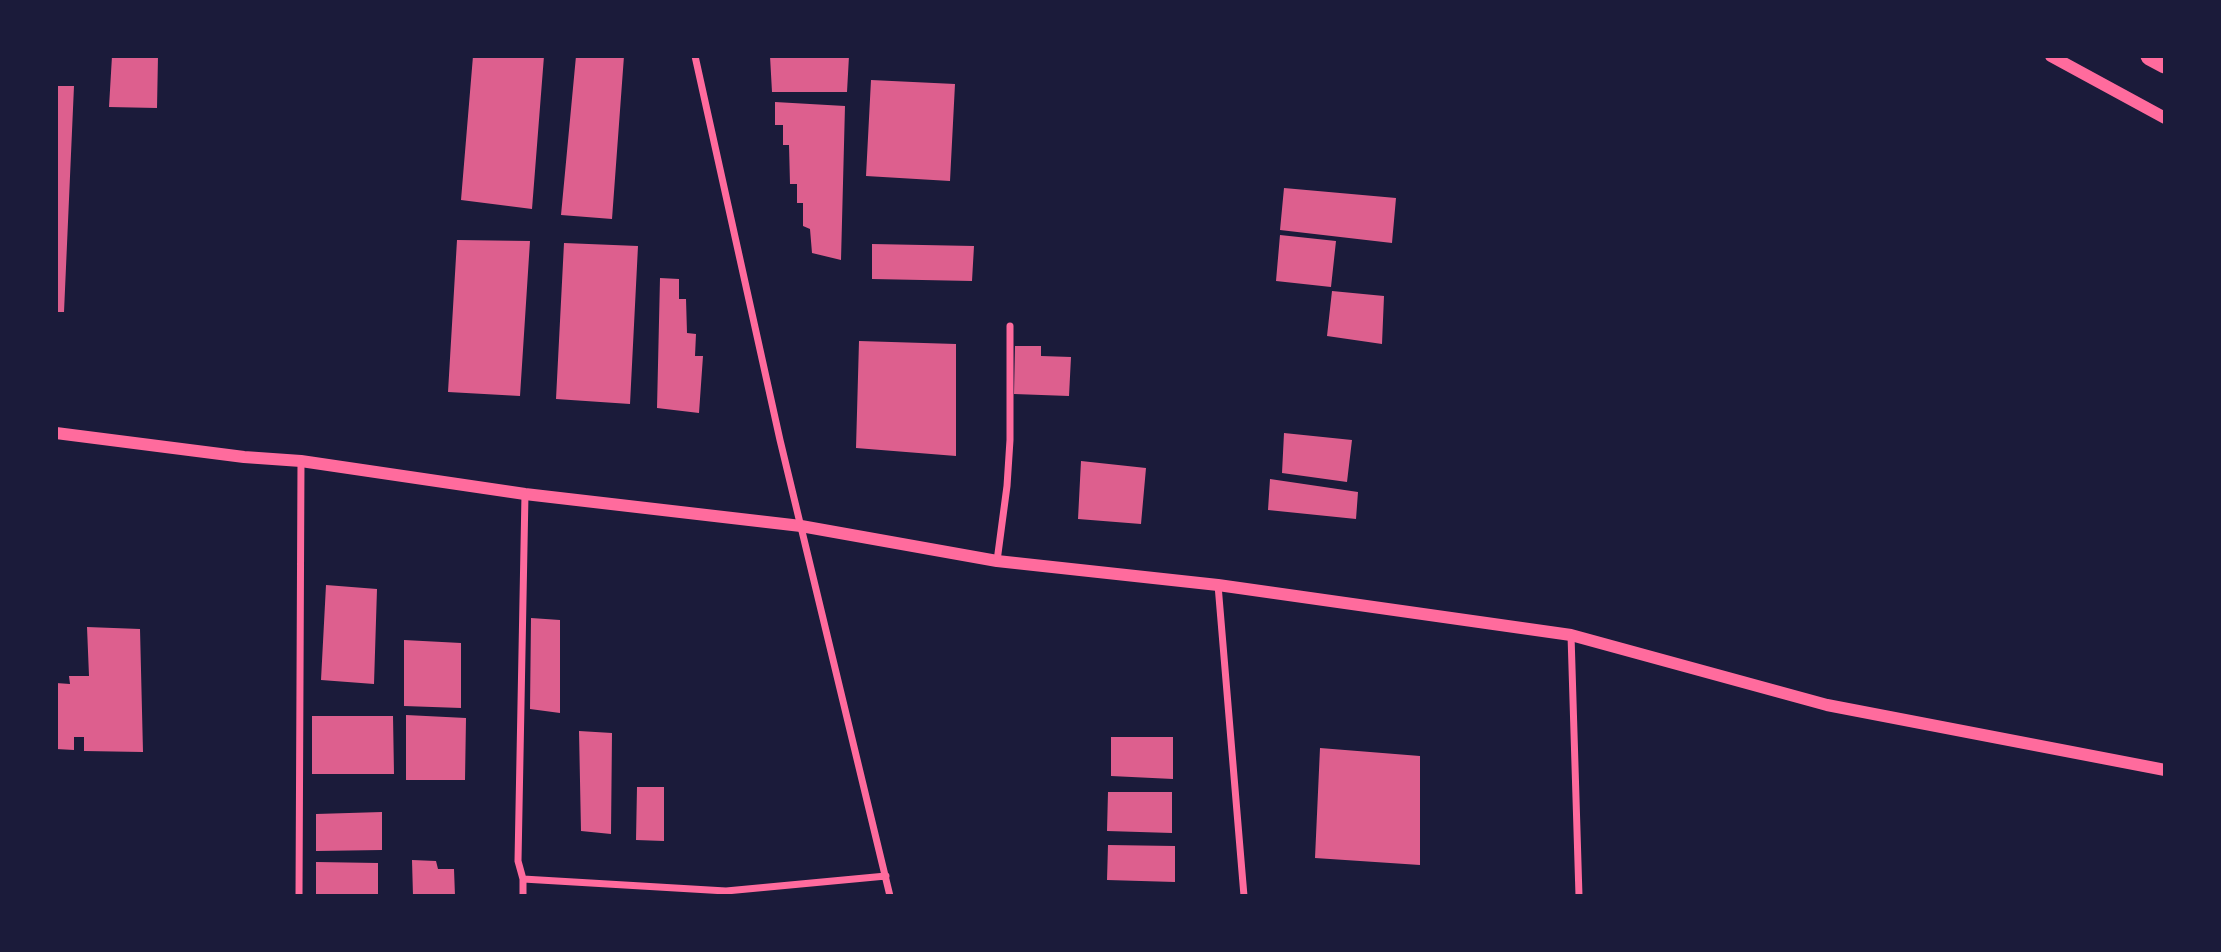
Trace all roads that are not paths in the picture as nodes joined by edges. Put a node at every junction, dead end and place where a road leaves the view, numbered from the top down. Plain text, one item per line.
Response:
1 (695, 56) edge
2 (2051, 56) edge
3 (2150, 56) edge
4 (2165, 64) edge
5 (2165, 118) edge
6 (1010, 326) dead end
7 (56, 433) edge
8 (301, 461) junction
9 (525, 494) junction
10 (801, 526) junction
11 (997, 561) junction
12 (1218, 585) junction
13 (1571, 635) junction
14 (2165, 770) edge
15 (886, 876) junction
16 (523, 879) junction
17 (299, 896) edge
18 (523, 896) edge
19 (890, 896) edge
20 (1244, 896) edge
21 (1579, 896) edge

1 - 10 street
2 - 5 street
3 - 4 highway
6 - 11 street
7 - 8 street
8 - 9 street
8 - 17 street
9 - 10 street
9 - 16 street
10 - 11 street
10 - 15 street
11 - 12 street
12 - 13 street
12 - 20 street
13 - 14 street
13 - 21 street
15 - 16 street
15 - 19 street
16 - 18 street

